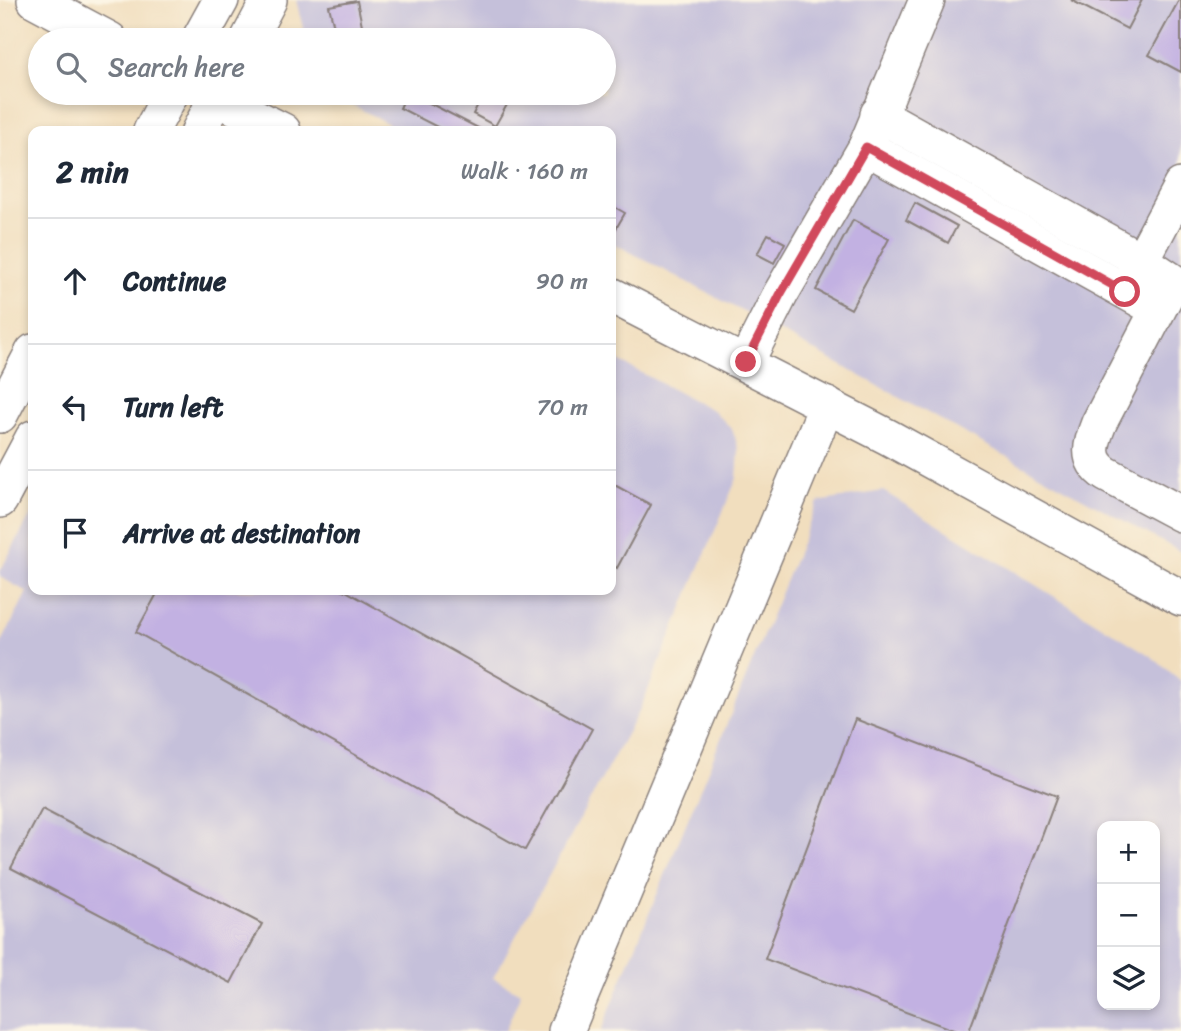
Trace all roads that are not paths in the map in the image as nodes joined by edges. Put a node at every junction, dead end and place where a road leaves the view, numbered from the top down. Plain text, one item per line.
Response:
1 (35, 0) edge
2 (221, 0) edge
3 (269, 0) edge
4 (927, 0) edge
5 (88, 28) edge
6 (206, 28) edge
7 (254, 28) edge
8 (165, 105) edge
9 (210, 105) edge
10 (235, 105) edge
11 (878, 114) junction
12 (154, 126) edge
13 (201, 126) edge
14 (274, 126) edge
15 (866, 147) junction
16 (1181, 187) edge
17 (1142, 261) junction
18 (1173, 287) edge
19 (1125, 292) junction
20 (616, 297) edge
21 (28, 362) edge
22 (746, 362) junction
23 (827, 405) junction
24 (0, 415) edge
25 (28, 447) edge
26 (0, 500) edge
27 (1181, 514) edge
28 (1181, 598) edge
29 (566, 1031) edge

1 - 5 street
2 - 6 street
3 - 7 street
4 - 11 street
8 - 12 street
9 - 13 street
10 - 14 street
11 - 15 street
11 - 17 street
15 - 19 street
15 - 22 street
16 - 17 street
17 - 18 street
17 - 19 street
18 - 19 street
18 - 27 street
20 - 22 street
21 - 24 street
22 - 23 street
23 - 28 street
23 - 29 street
25 - 26 street

